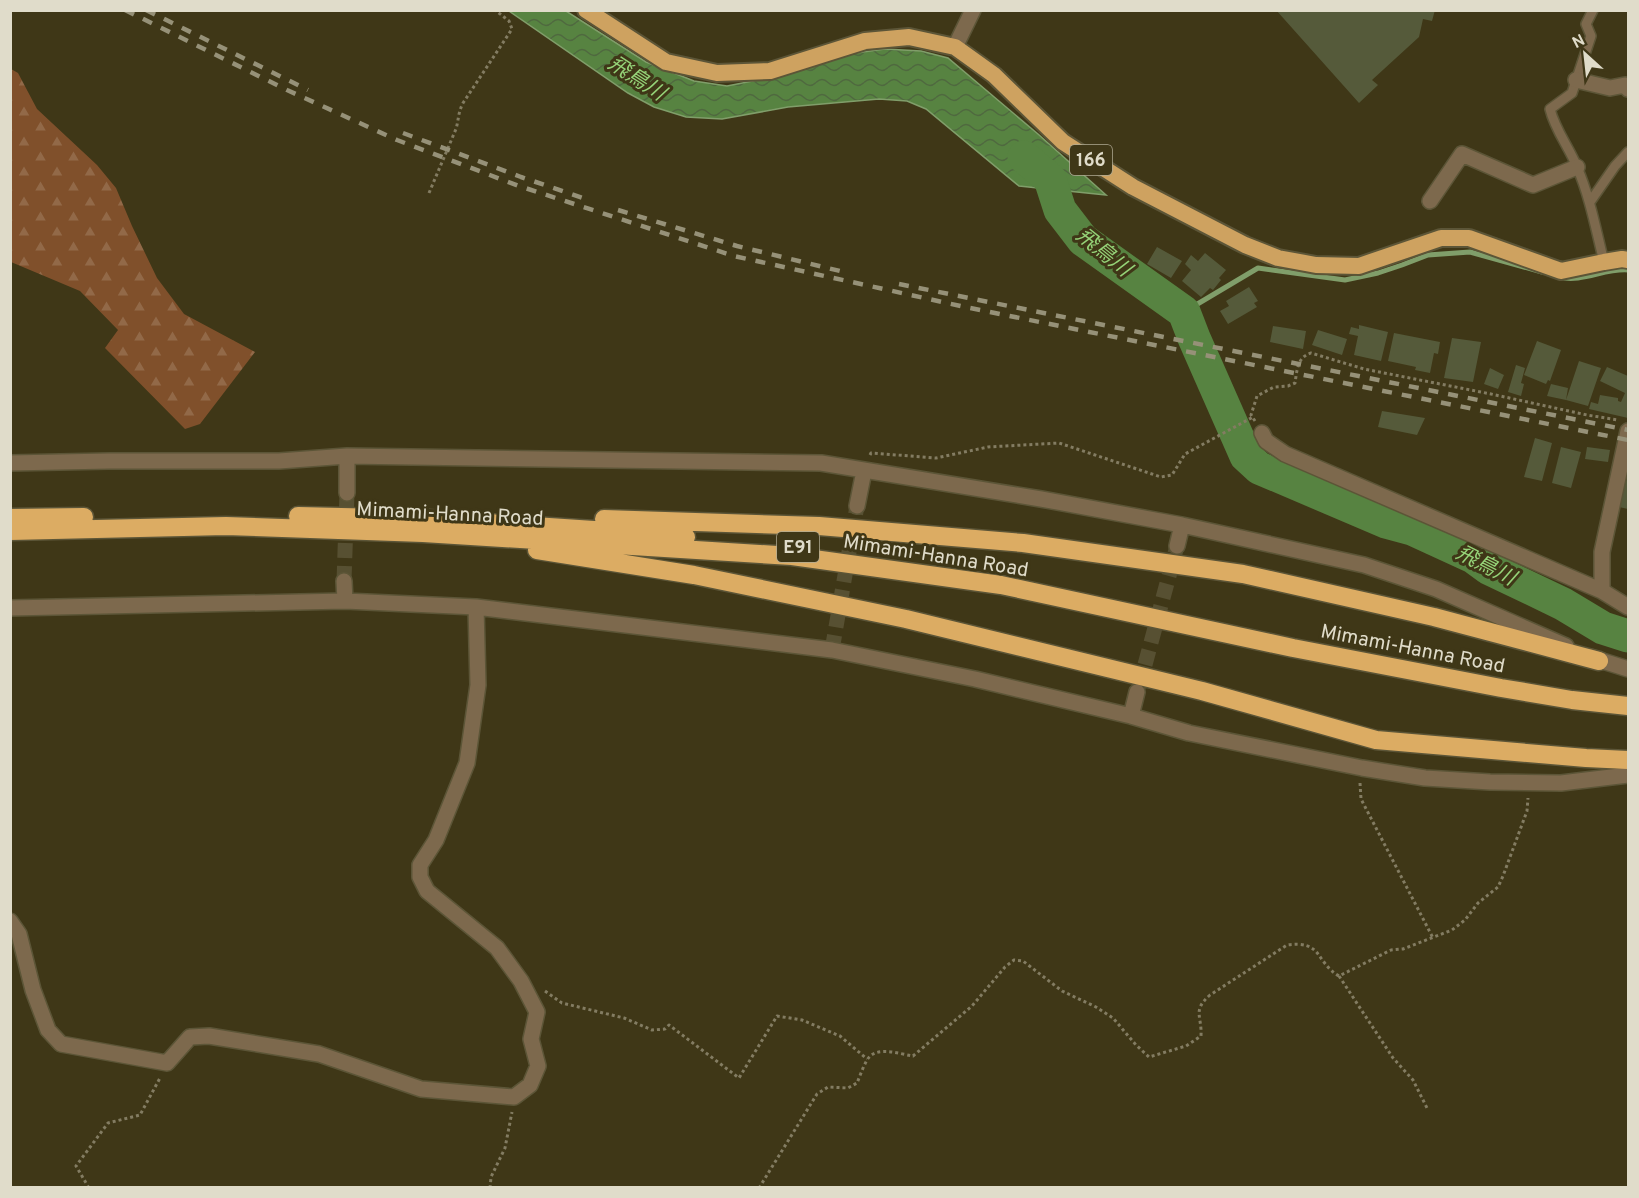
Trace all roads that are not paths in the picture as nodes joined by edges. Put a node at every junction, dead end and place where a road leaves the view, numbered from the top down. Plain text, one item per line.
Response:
1 (586, 10) edge
2 (973, 10) edge
3 (1593, 10) edge
4 (955, 47) junction
5 (1576, 80) junction
6 (1629, 89) edge
7 (1629, 152) edge
8 (1577, 167) junction
9 (1430, 201) dead end
10 (1590, 202) junction
11 (1625, 260) edge
12 (1604, 262) junction
13 (1623, 426) edge
14 (1262, 433) road end
15 (347, 456) junction
16 (10, 463) edge
17 (864, 471) junction
18 (347, 493) tunnel mouth
19 (857, 506) tunnel mouth
20 (10, 518) edge
21 (1182, 525) junction
22 (426, 526) junction
23 (10, 531) edge
24 (1177, 546) tunnel mouth
25 (344, 580) tunnel mouth
26 (1602, 591) junction
27 (345, 601) junction
28 (476, 607) junction
29 (1629, 607) edge
30 (10, 608) edge
31 (1599, 661) junction
32 (1629, 669) edge
33 (1137, 692) tunnel mouth
34 (1573, 694) junction
35 (1629, 695) edge
36 (1629, 706) edge
37 (1131, 716) junction
38 (1629, 759) edge
39 (1629, 775) edge
40 (10, 921) edge

1 - 4 highway, 166
2 - 4 street
3 - 5 lane
4 - 12 highway, 166
5 - 6 street
5 - 8 lane
7 - 10 lane
8 - 9 street
8 - 10 lane
10 - 12 lane
11 - 12 highway, 166
13 - 26 street
14 - 26 street
15 - 16 street
15 - 17 street
15 - 18 street
17 - 19 street
17 - 21 street
20 - 22 highway, Mimami-Hanna Road / E91
21 - 24 street
21 - 31 street
22 - 23 highway, Mimami-Hanna Road / E91
22 - 31 highway
22 - 34 highway, Mimami-Hanna Road / E91
22 - 38 highway
25 - 27 street
26 - 29 street
27 - 28 street
27 - 30 street
28 - 37 street
28 - 40 street
31 - 32 street
33 - 37 street
34 - 35 highway, Mimami-Hanna Road / E91
34 - 36 highway, Mimami-Hanna Road / E91
37 - 39 street

